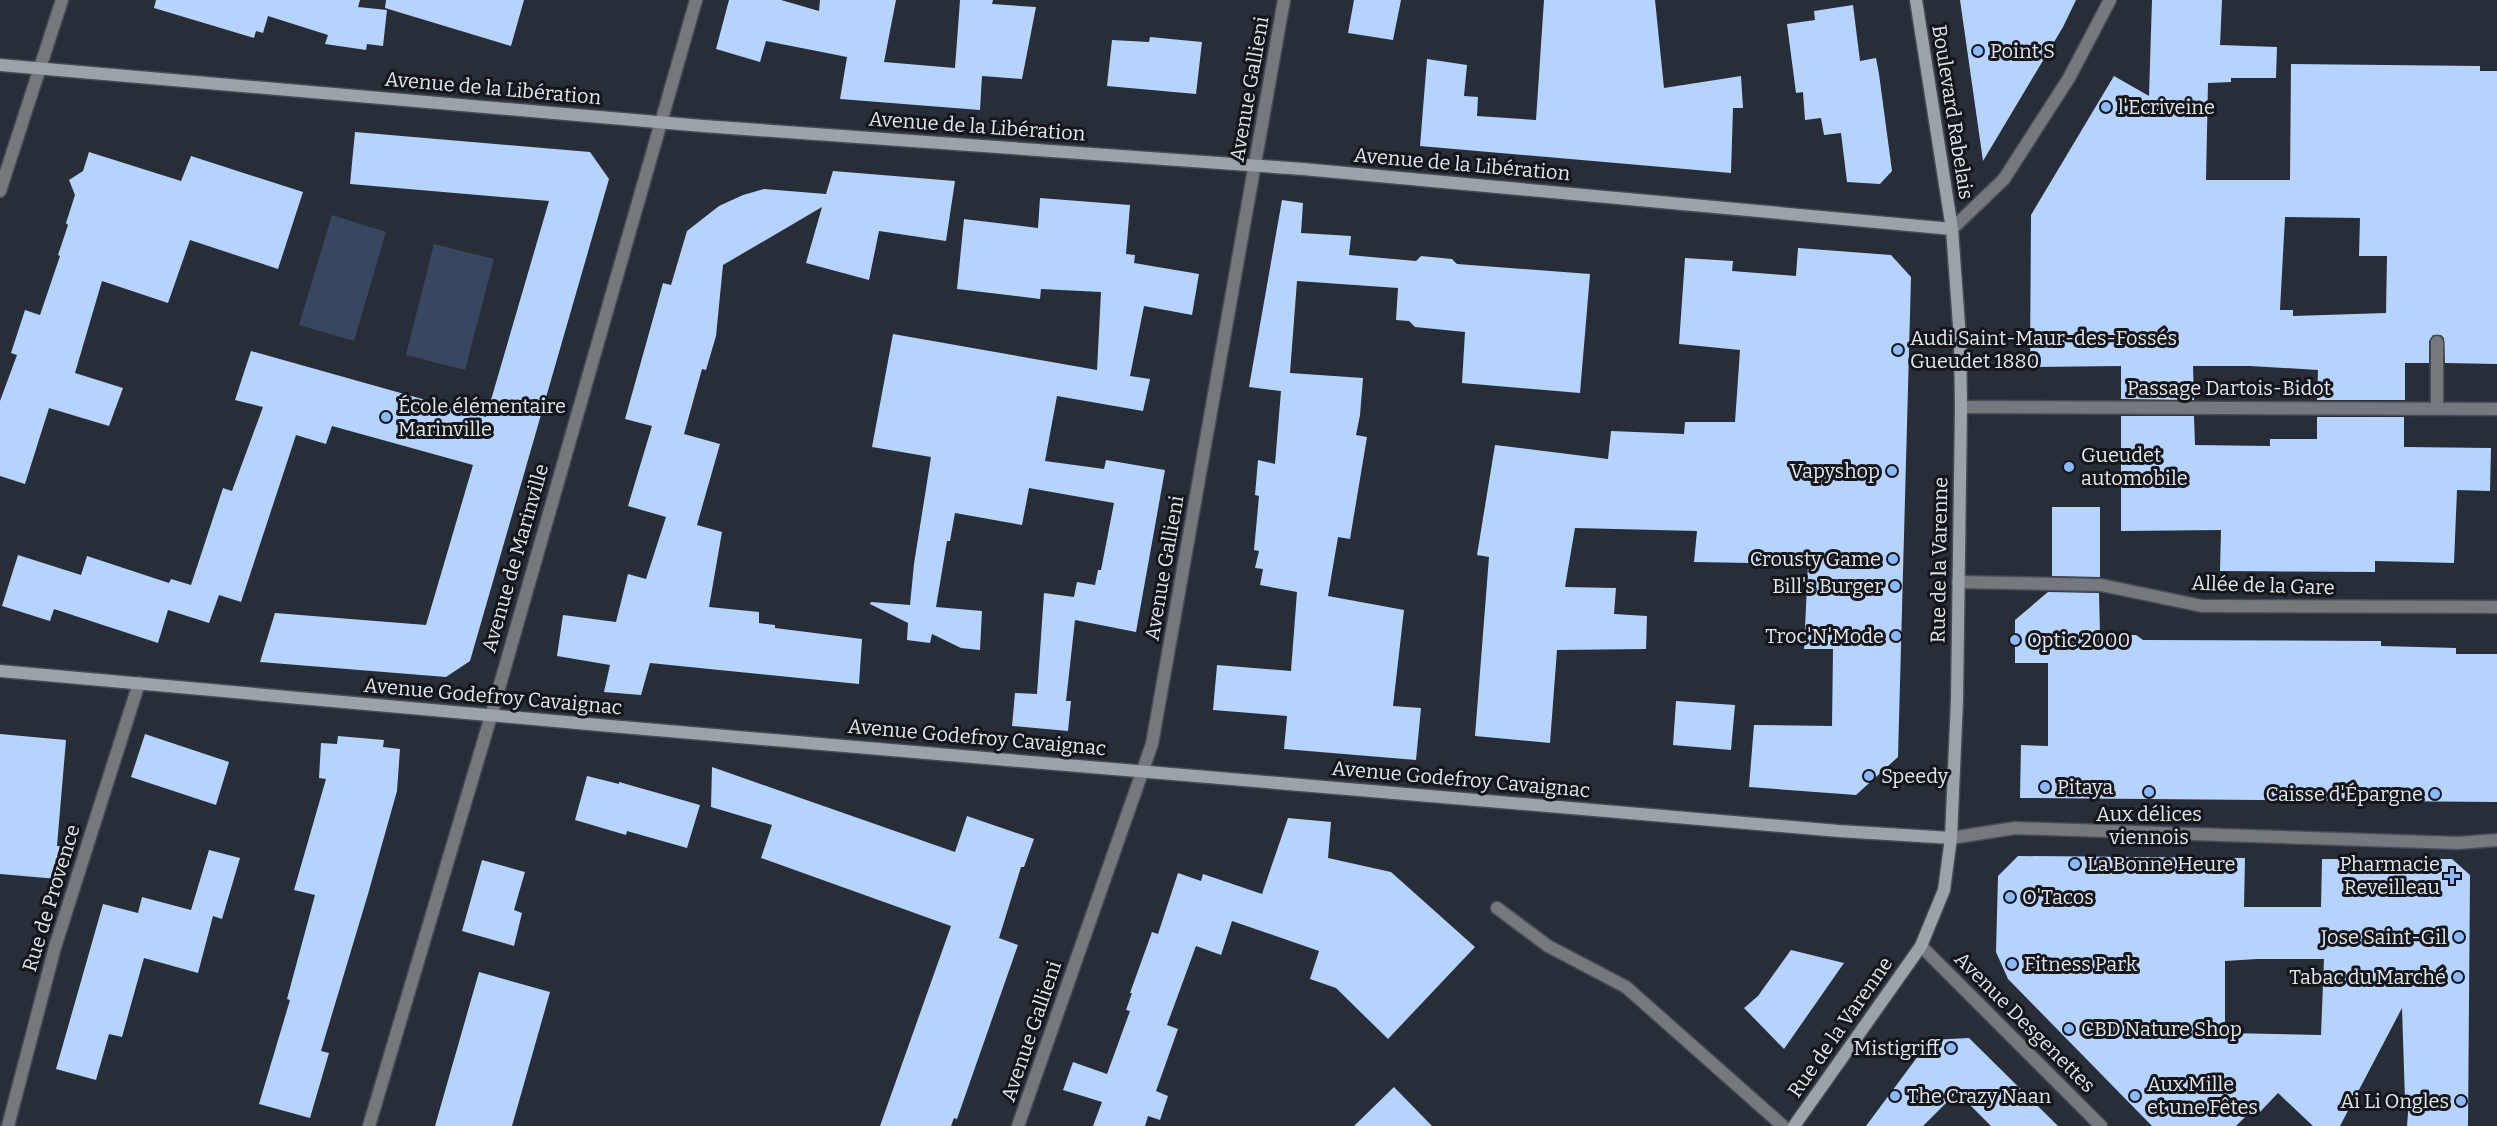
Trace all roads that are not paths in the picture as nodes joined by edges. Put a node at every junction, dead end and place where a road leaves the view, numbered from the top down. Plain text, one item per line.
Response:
1 (62, 0) edge
2 (696, 0) edge
3 (1284, 0) edge
4 (1916, 0) edge
5 (2110, 0) edge
6 (0, 65) edge
7 (40, 68) junction
8 (663, 123) junction
9 (1256, 165) junction
10 (0, 191) edge
11 (1952, 229) junction
12 (2437, 342) dead end
13 (1961, 407) junction
14 (2437, 408) junction
15 (2497, 409) edge
16 (1958, 582) junction
17 (2497, 607) edge
18 (0, 671) edge
19 (139, 683) junction
20 (491, 716) junction
21 (1142, 771) junction
22 (1951, 838) junction
23 (2497, 840) edge
24 (1497, 908) dead end
25 (1922, 946) junction
26 (8, 1126) edge
27 (369, 1126) edge
28 (1018, 1126) edge
29 (1783, 1126) edge
30 (1794, 1126) edge
31 (2101, 1126) edge

1 - 7 street
2 - 8 street, Avenue de Marinville
3 - 9 street, Avenue Gallieni
4 - 11 main road, Boulevard Rabelais
5 - 11 street
6 - 7 main road, Avenue de la Libération
7 - 8 main road, Avenue de la Libération
7 - 10 street
8 - 9 main road, Avenue de la Libération
8 - 20 street, Avenue de Marinville
9 - 11 main road, Avenue de la Libération
9 - 21 street, Avenue Gallieni
11 - 13 main road, Rue de la Varenne
12 - 14 street
13 - 14 street, Passage Dartois-Bidot
13 - 16 main road, Rue de la Varenne
14 - 15 street, Passage Dartois-Bidot
16 - 17 street, Allée de la Gare
16 - 22 main road, Rue de la Varenne
18 - 19 main road, Avenue Godefroy Cavaignac
19 - 20 main road, Avenue Godefroy Cavaignac
19 - 26 street, Rue de Provence
20 - 21 main road, Avenue Godefroy Cavaignac
20 - 27 street, Avenue de Marinville
21 - 22 main road, Avenue Godefroy Cavaignac
21 - 28 street, Avenue Gallieni
22 - 23 street
22 - 25 main road, Rue de la Varenne
24 - 29 street
25 - 30 main road, Rue de la Varenne
25 - 31 street, Avenue Desgenettes

